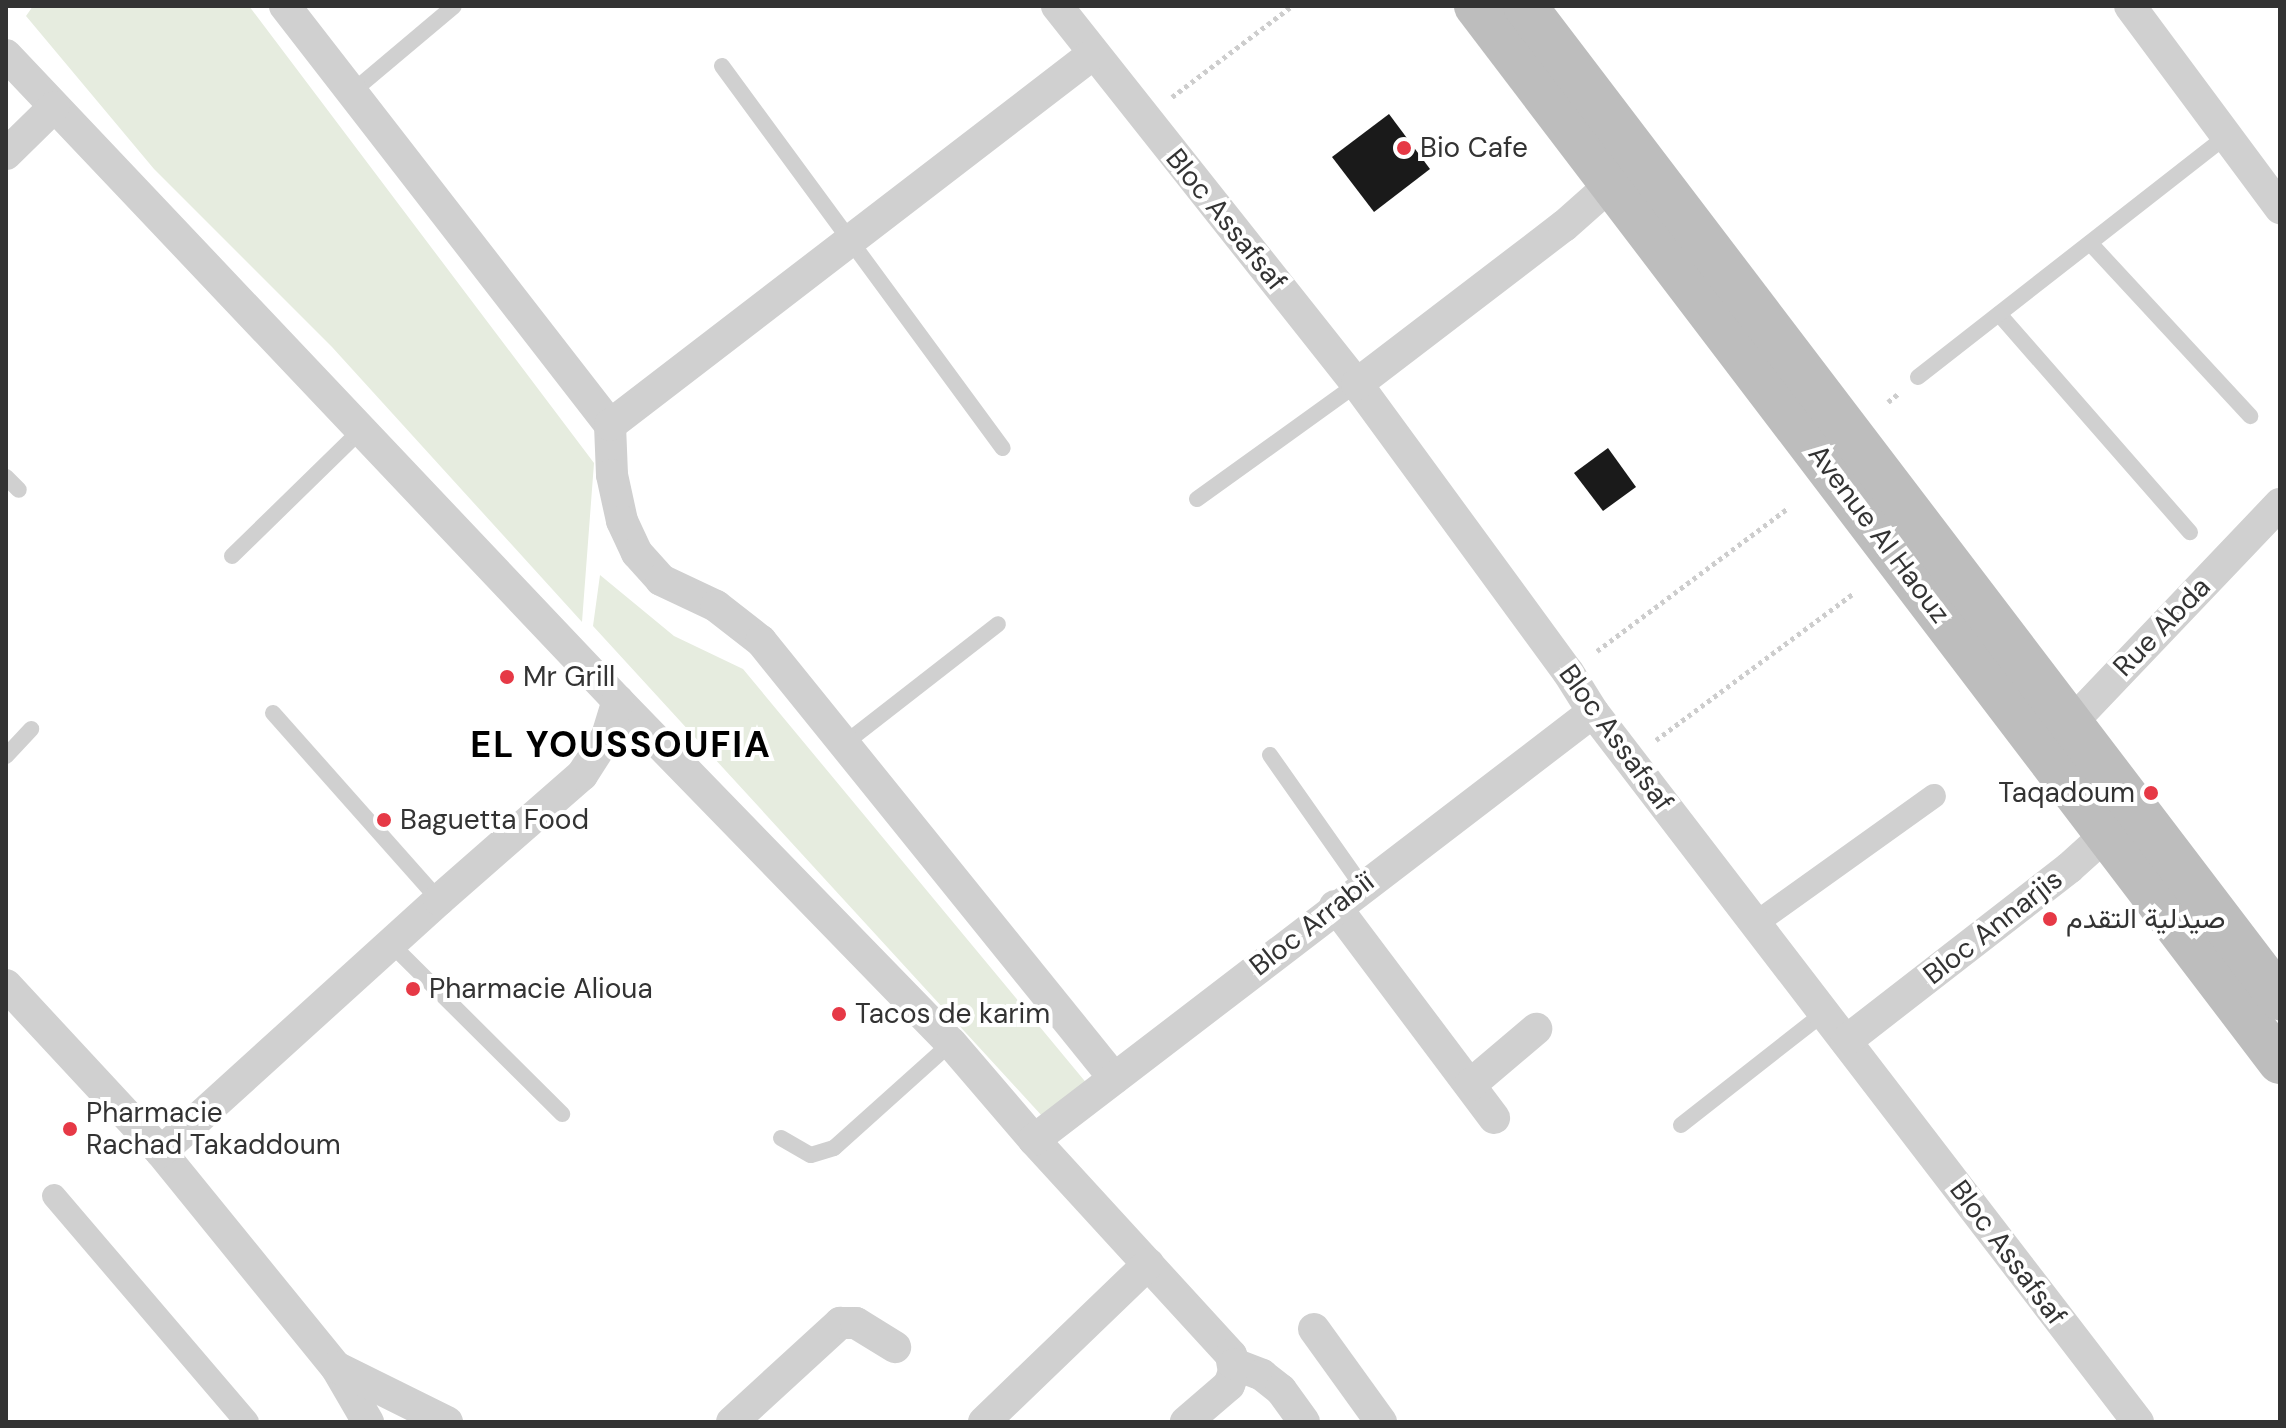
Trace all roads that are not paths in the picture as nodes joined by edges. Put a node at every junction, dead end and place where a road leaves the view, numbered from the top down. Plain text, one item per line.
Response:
1 (285, 6) edge
2 (454, 6) edge
3 (1057, 6) edge
4 (1476, 6) edge
5 (1525, 6) edge
6 (2130, 6) edge
7 (1093, 54) junction
8 (6, 55) edge
9 (722, 66) dead end
10 (352, 92) junction
11 (54, 107) junction
12 (2226, 136) junction
13 (6, 154) edge
14 (1627, 170) junction
15 (2280, 208) edge
16 (851, 240) junction
17 (2090, 243) junction
18 (1999, 314) junction
19 (1918, 377) dead end
20 (1357, 384) junction
21 (2250, 416) dead end
22 (610, 425) junction
23 (361, 430) junction
24 (1003, 448) dead end
25 (6, 477) edge
26 (19, 490) dead end
27 (1197, 499) dead end
28 (2280, 504) edge
29 (2190, 532) dead end
30 (232, 556) dead end
31 (998, 624) dead end
32 (618, 701) junction
33 (1593, 712) junction
34 (273, 713) dead end
35 (31, 729) dead end
36 (2058, 737) junction
37 (844, 744) junction
38 (1270, 755) dead end
39 (6, 756) edge
40 (1934, 796) dead end
41 (2121, 820) junction
42 (1362, 886) junction
43 (439, 900) junction
44 (1335, 906) junction
45 (1755, 924) junction
46 (392, 945) junction
47 (6, 985) edge
48 (2280, 998) edge
49 (1825, 1012) junction
50 (1536, 1029) dead end
51 (1846, 1041) junction
52 (951, 1043) junction
53 (2280, 1062) edge
54 (1114, 1078) junction
55 (1470, 1085) junction
56 (562, 1114) dead end
57 (1494, 1118) dead end
58 (1681, 1125) dead end
59 (781, 1138) dead end
60 (1034, 1140) junction
61 (161, 1152) junction
62 (54, 1196) dead end
63 (1148, 1264) junction
64 (1314, 1329) dead end
65 (895, 1347) dead end
66 (1234, 1364) junction
67 (336, 1367) junction
68 (247, 1422) edge
69 (368, 1422) edge
70 (447, 1422) edge
71 (732, 1422) edge
72 (984, 1422) edge
73 (1186, 1422) edge
74 (1304, 1422) edge
75 (1381, 1422) edge
76 (2138, 1422) edge

1 - 10 street
2 - 10 lane
3 - 7 street, Bloc Assafsaf
4 - 14 main road, Avenue Al Haouz
5 - 14 main road, Avenue Al Haouz
6 - 12 street
7 - 16 street
7 - 20 street, Bloc Assafsaf
8 - 11 street
9 - 16 lane
10 - 22 street
11 - 13 street
11 - 23 street
12 - 15 street
12 - 17 lane
14 - 20 street
14 - 36 main road, Avenue Al Haouz
16 - 22 street
16 - 24 lane
17 - 18 lane
17 - 21 lane
18 - 19 lane
18 - 29 lane
20 - 27 lane
20 - 33 street, Bloc Assafsaf
22 - 37 street
23 - 30 lane
23 - 32 street
25 - 26 lane
28 - 36 street, Rue Abda
31 - 37 lane
32 - 43 street
32 - 52 street
33 - 42 street, Bloc Arrabiï
33 - 45 street, Bloc Assafsaf
34 - 43 lane
35 - 39 lane
36 - 41 main road, Avenue Al Haouz
37 - 54 street
38 - 42 lane
40 - 45 street
41 - 48 main road, Avenue Al Haouz
41 - 51 street, Bloc Annarjis
41 - 53 main road, Avenue Al Haouz
42 - 44 street, Bloc Arrabiï
43 - 46 street
44 - 54 street, Bloc Arrabiï
44 - 55 street
45 - 49 street, Bloc Assafsaf
46 - 56 lane
46 - 61 street
47 - 61 street
49 - 51 street, Bloc Assafsaf
49 - 58 lane
50 - 55 street
51 - 76 street, Bloc Assafsaf
52 - 59 lane
52 - 60 street
54 - 60 street, Bloc Arrabiï
55 - 57 street
60 - 63 street
61 - 67 street
62 - 68 street
63 - 66 street
63 - 72 street
64 - 75 street
65 - 71 street
66 - 73 street
66 - 74 street
67 - 69 street
67 - 70 street

